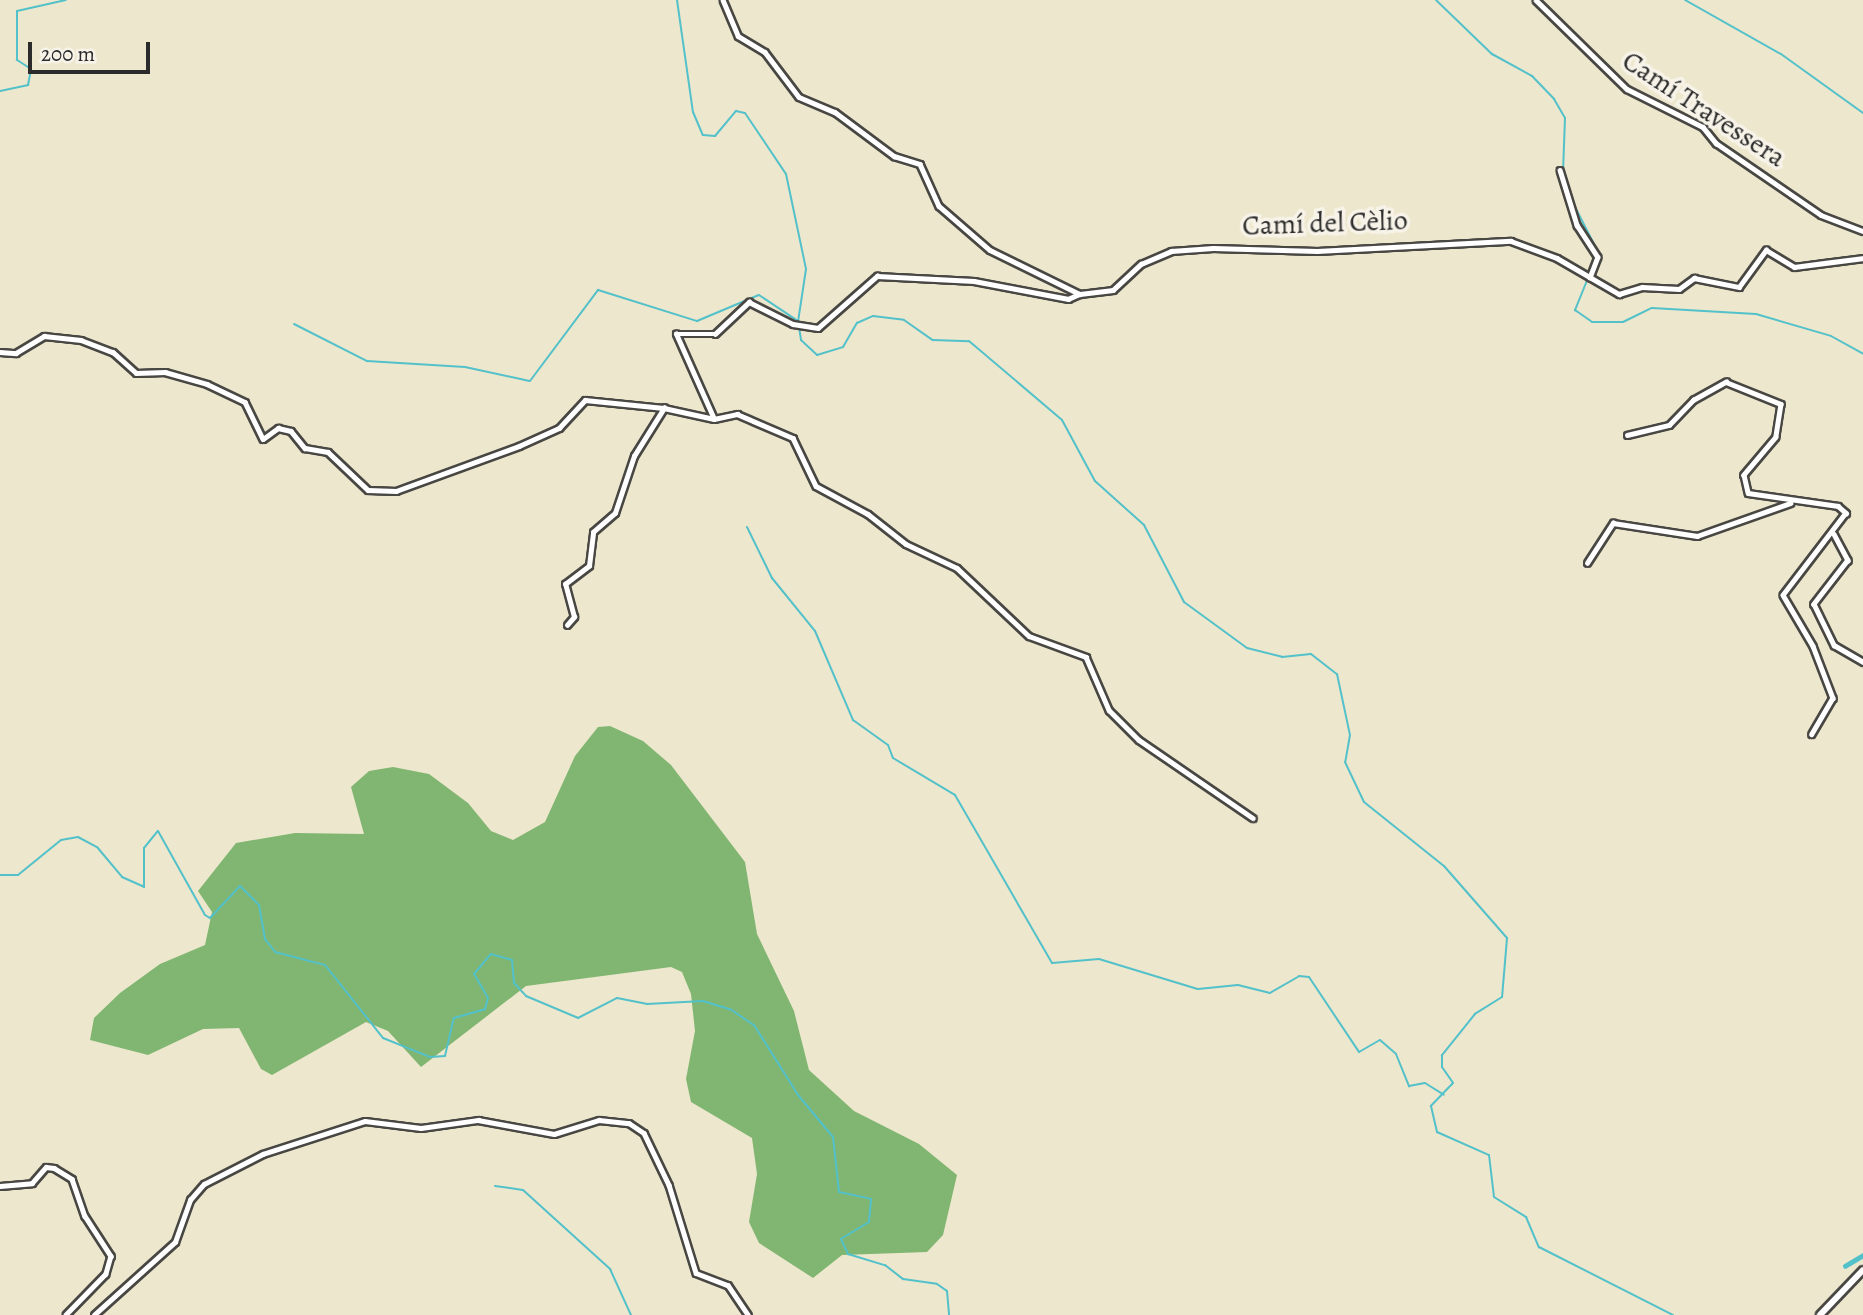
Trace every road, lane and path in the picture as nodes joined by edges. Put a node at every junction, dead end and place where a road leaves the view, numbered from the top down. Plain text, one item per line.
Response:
1 (723, 0) edge
2 (1536, 0) edge
3 (1560, 170) dead end
4 (1863, 231) edge
5 (1863, 258) edge
6 (1590, 278) junction
7 (1080, 294) junction
8 (0, 352) edge
9 (664, 408) junction
10 (714, 419) junction
11 (1627, 435) dead end
12 (1790, 503) junction
13 (1834, 534) junction
14 (1587, 563) dead end
15 (567, 625) dead end
16 (1863, 662) edge
17 (1812, 734) dead end
18 (1253, 817) dead end
19 (0, 1186) edge
20 (1863, 1270) edge
21 (73, 1309) junction
22 (66, 1315) edge
23 (77, 1315) edge
24 (94, 1315) edge
25 (748, 1315) edge
26 (1820, 1315) edge

1 - 7 street
2 - 4 street, Camí Travessera
3 - 6 street
5 - 6 street, Camí del Cèlio
6 - 7 street, Camí del Cèlio
7 - 10 street, Camí del Cèlio
8 - 9 street
9 - 10 street
9 - 15 street
10 - 18 street
11 - 12 street
12 - 13 street
12 - 14 street
13 - 16 street
13 - 17 street
19 - 21 street
20 - 26 street
21 - 22 street
21 - 23 street
24 - 25 street

